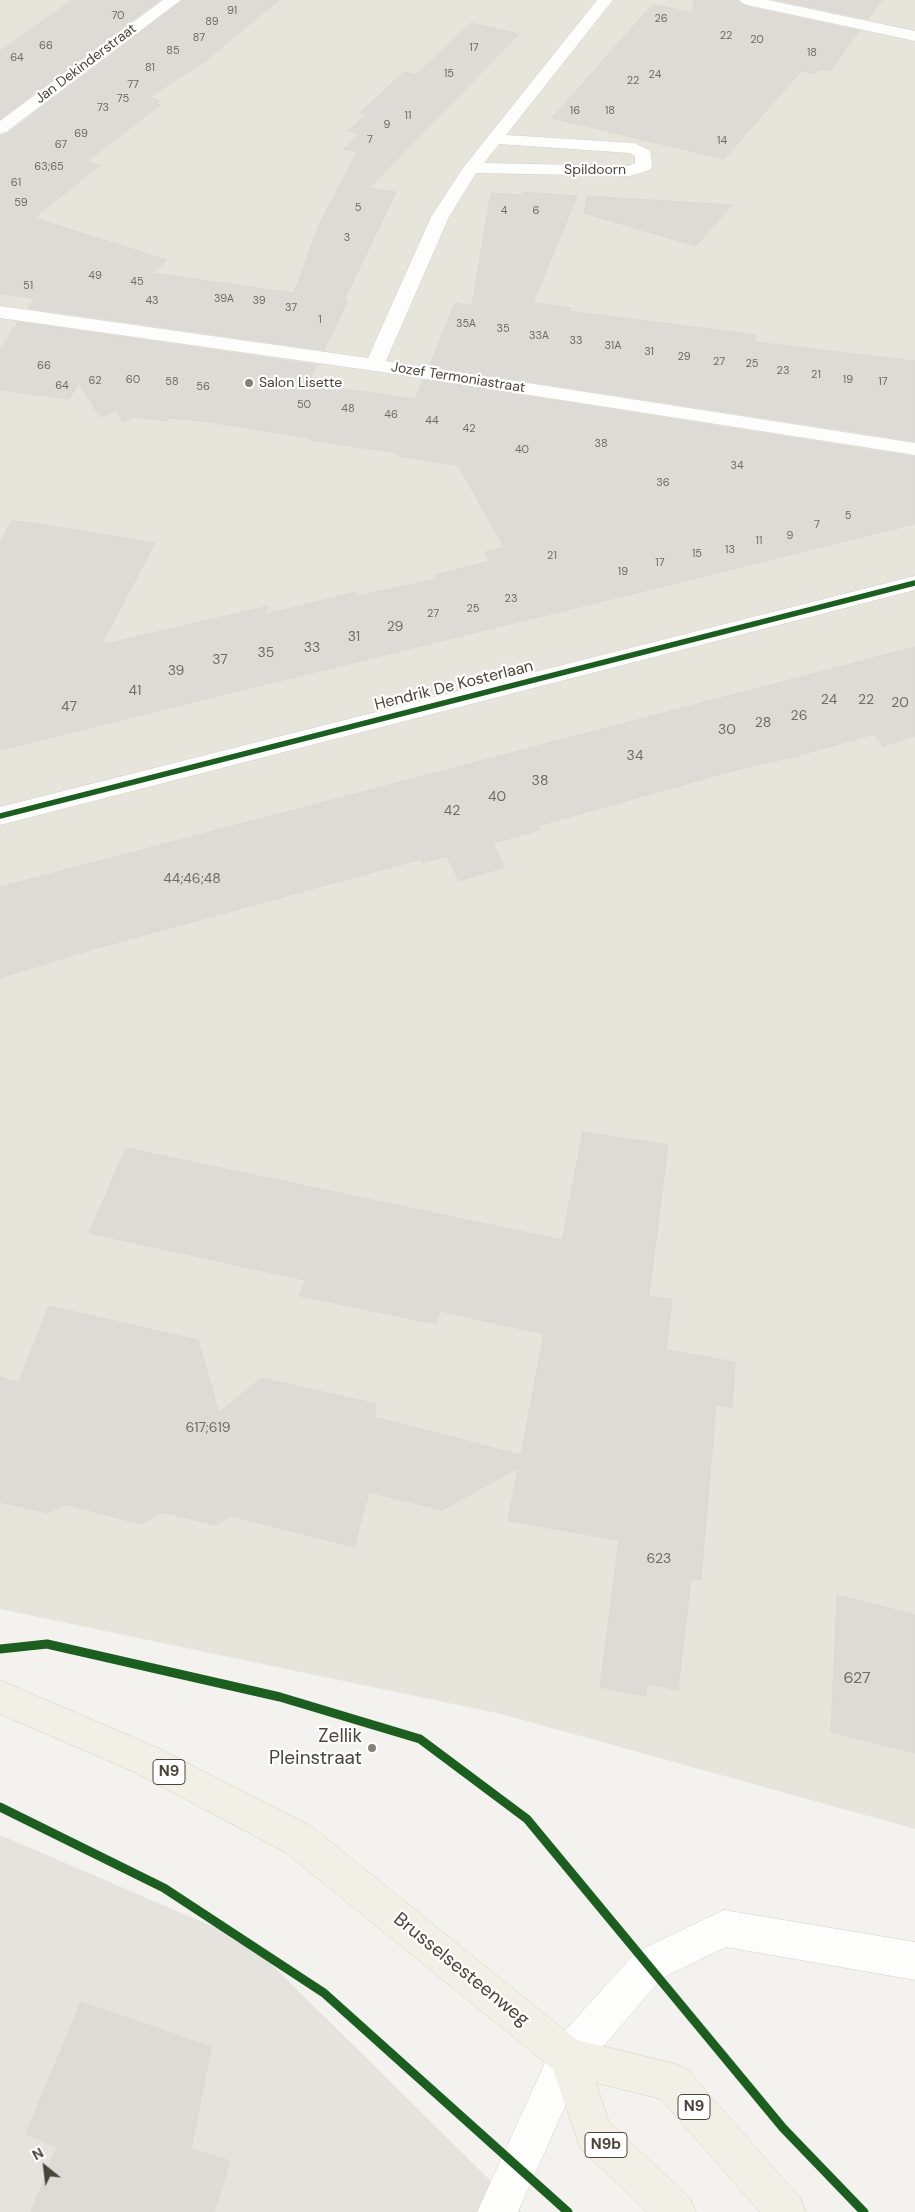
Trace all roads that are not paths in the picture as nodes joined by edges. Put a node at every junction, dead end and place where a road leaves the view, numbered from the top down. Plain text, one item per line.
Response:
1 (173, 0) edge
2 (605, 0) edge
3 (747, 0) edge
4 (915, 36) edge
5 (0, 129) edge
6 (493, 139) junction
7 (471, 168) junction
8 (0, 312) edge
9 (375, 365) junction
10 (915, 449) edge
11 (915, 583) edge
12 (0, 816) edge
13 (0, 1697) edge
14 (915, 1961) edge
15 (568, 2057) junction
16 (497, 2212) edge
17 (676, 2212) edge
18 (786, 2212) edge

1 - 5 street, Jan Dekinderstraat
2 - 6 street
3 - 4 street
6 - 7 street
6 - 7 street, Spildoorn
7 - 9 street
8 - 9 street, Jozef Termoniastraat
9 - 10 street, Jozef Termoniastraat
11 - 12 street, Hendrik De Kosterlaan
13 - 15 main road, Brusselsesteenweg / N9
14 - 15 street
15 - 16 street
15 - 17 main road, N9b
15 - 18 main road, N9

